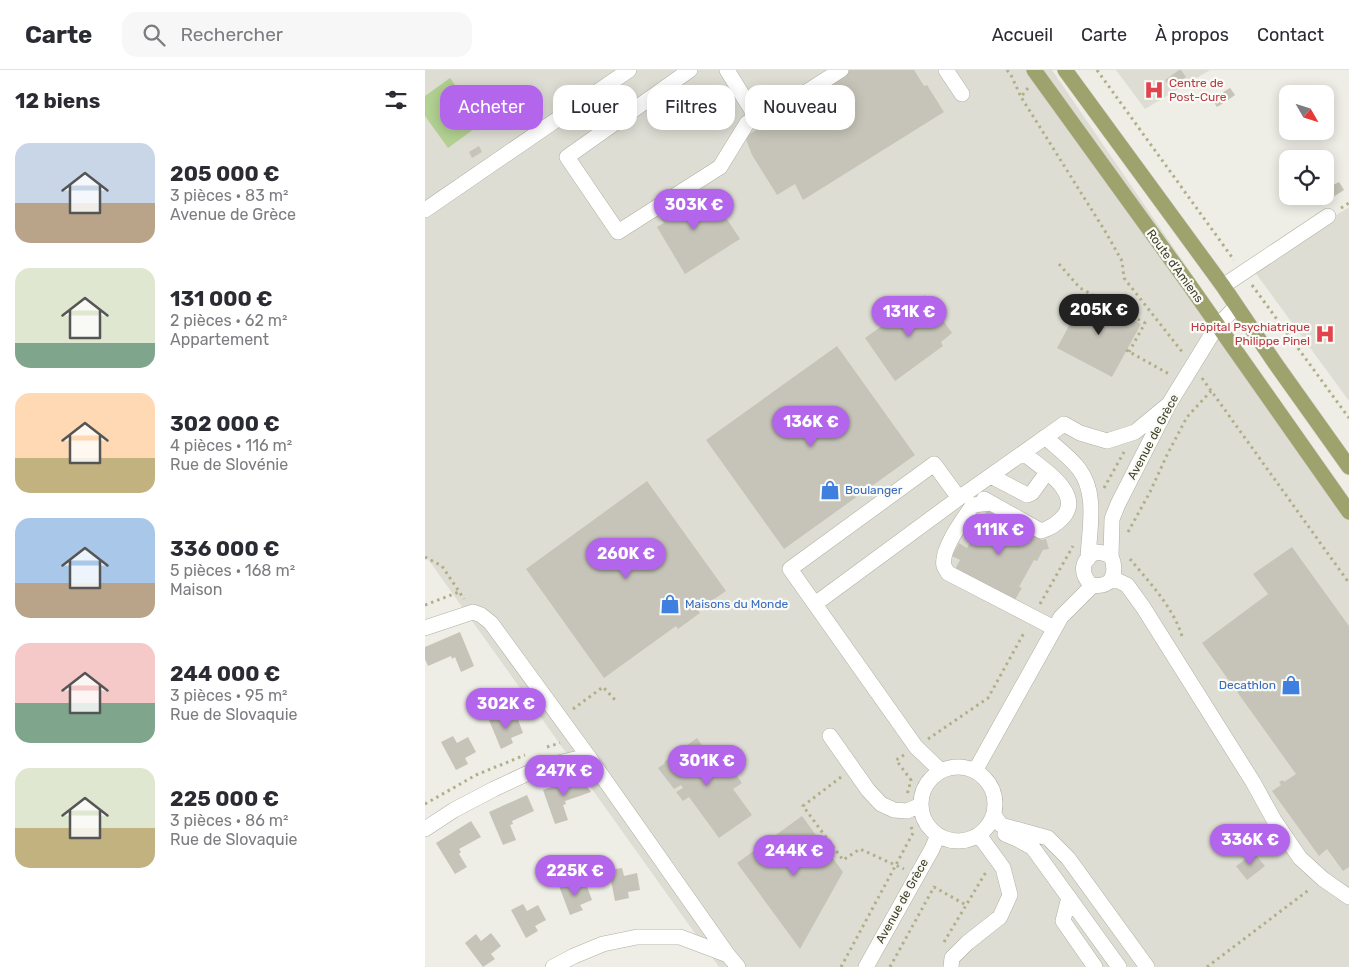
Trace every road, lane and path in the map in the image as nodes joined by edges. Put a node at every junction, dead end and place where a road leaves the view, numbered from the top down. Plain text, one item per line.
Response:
1 (629, 70) edge
2 (690, 70) edge
3 (727, 70) edge
4 (841, 70) edge
5 (946, 70) edge
6 (1007, 70) edge
7 (1065, 70) edge
8 (1097, 70) edge
9 (1036, 73) edge
10 (817, 85) edge
11 (962, 94) dead end
12 (1021, 97) junction
13 (745, 99) edge
14 (745, 126) edge
15 (425, 210) edge
16 (1327, 216) dead end
17 (1059, 264) dead end
18 (1243, 273) junction
19 (1223, 286) junction
20 (1236, 307) junction
21 (1217, 326) junction
22 (1181, 351) junction
23 (1177, 359) dead end
24 (1193, 365) junction
25 (1173, 366) dead end
26 (1211, 391) junction
27 (1169, 404) junction
28 (1349, 418) edge
29 (1135, 432) junction
30 (1045, 437) junction
31 (1023, 453) junction
32 (1349, 467) edge
33 (1047, 472) junction
34 (991, 476) junction
35 (964, 494) junction
36 (991, 503) junction
37 (1349, 512) edge
38 (1091, 514) junction
39 (1076, 540) dead end
40 (1127, 540) dead end
41 (1098, 556) junction
42 (1127, 556) dead end
43 (425, 558) edge
44 (1112, 578) junction
45 (1088, 580) junction
46 (1349, 583) edge
47 (459, 592) junction
48 (815, 604) junction
49 (425, 605) edge
50 (473, 612) junction
51 (1033, 617) junction
52 (1058, 623) junction
53 (425, 628) edge
54 (1182, 639) dead end
55 (617, 702) dead end
56 (560, 718) junction
57 (830, 736) dead end
58 (916, 747) junction
59 (588, 756) junction
60 (853, 769) junction
61 (941, 771) junction
62 (975, 771) junction
63 (914, 808) junction
64 (987, 825) junction
65 (425, 829) edge
66 (938, 836) junction
67 (995, 857) junction
68 (896, 865) junction
69 (916, 876) junction
70 (1323, 879) junction
71 (934, 888) junction
72 (1069, 897) junction
73 (1349, 897) edge
74 (966, 905) junction
75 (943, 943) dead end
76 (728, 955) junction
77 (553, 967) edge
78 (738, 967) edge
79 (841, 967) edge
80 (866, 967) edge
81 (890, 967) edge
82 (951, 967) edge
83 (1095, 967) edge
84 (1119, 967) edge
85 (1147, 967) edge
86 (1207, 967) edge

1 - 15 street
2 - 14 street
3 - 13 street
4 - 10 street
5 - 11 street
6 - 12 path
7 - 19 main road
8 - 18 path
9 - 12 path
9 - 21 main road, Route d'Amiens
12 - 22 path
16 - 18 street
17 - 25 path
18 - 19 street
18 - 28 path
19 - 20 main road
20 - 21 street, Avenue de Grèce
20 - 32 main road
21 - 24 street, Avenue de Grèce
21 - 37 main road, Route d'Amiens
22 - 23 path
22 - 24 path
24 - 26 path
24 - 27 street, Avenue de Grèce
26 - 40 path
26 - 46 path
27 - 29 street
27 - 41 street, Avenue de Grèce
29 - 30 street
29 - 38 path
30 - 31 street
30 - 38 street
31 - 33 street
31 - 34 street
33 - 34 street
33 - 36 street
34 - 35 street
35 - 36 street
35 - 48 street
35 - 48 street
36 - 51 street
38 - 41 street
39 - 51 path
41 - 44 street
41 - 45 street
42 - 54 path
43 - 47 path
44 - 45 street
44 - 70 street
45 - 52 street
47 - 49 path
47 - 50 path
48 - 58 street
50 - 53 street
50 - 56 street
51 - 52 street
51 - 58 path
52 - 62 street
55 - 56 path
56 - 59 street
57 - 60 street
58 - 61 street
58 - 63 path
59 - 65 street
59 - 76 street
60 - 63 street
60 - 68 path
61 - 62 street
61 - 63 street
62 - 64 street
63 - 66 street
63 - 68 path
64 - 66 street
64 - 67 street
64 - 72 street
64 - 85 street
66 - 69 street, Avenue de Grèce
67 - 74 path
67 - 82 street
68 - 69 path
68 - 79 path
69 - 71 path
69 - 80 street, Avenue de Grèce
70 - 73 street
70 - 86 path
71 - 74 path
71 - 81 path
72 - 83 street
72 - 84 street
74 - 75 path
76 - 77 street
76 - 78 street

